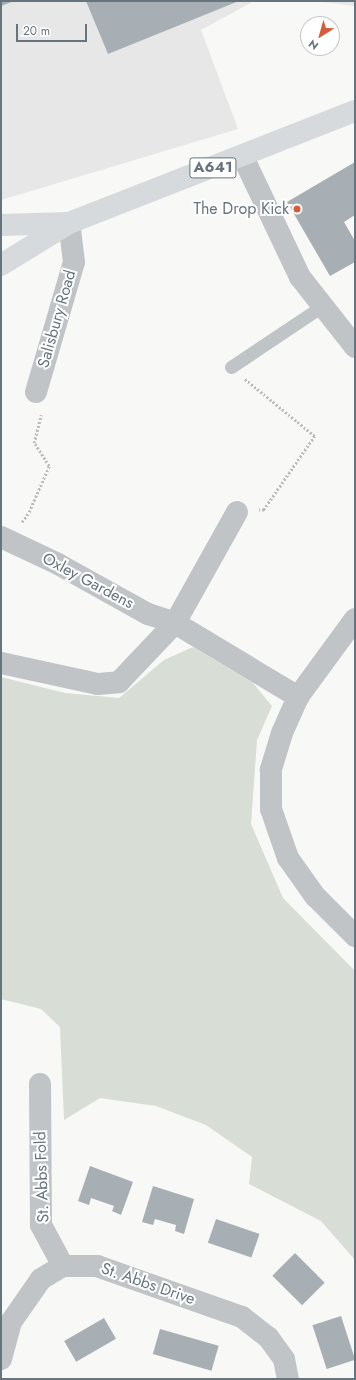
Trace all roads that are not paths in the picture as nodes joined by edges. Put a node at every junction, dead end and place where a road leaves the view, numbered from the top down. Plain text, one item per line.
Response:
1 (355, 111) edge
2 (243, 157) junction
3 (69, 223) junction
4 (1, 225) edge
5 (1, 265) edge
6 (322, 306) junction
7 (355, 347) edge
8 (231, 367) road end
9 (36, 392) road end
10 (236, 512) road end
11 (5, 539) edge
12 (355, 619) edge
13 (175, 623) junction
14 (1, 663) edge
15 (298, 697) junction
16 (355, 936) edge
17 (40, 1084) dead end
18 (63, 1266) junction
19 (1, 1359) edge
20 (288, 1379) edge

1 - 2 main road, A641
2 - 3 main road, A641
2 - 6 street
3 - 4 main road, A641
3 - 5 main road, A641
3 - 9 street, Salisbury Road
6 - 7 street
6 - 8 lane
10 - 13 street
11 - 13 street, Oxley Gardens
12 - 15 street
13 - 14 street
13 - 15 street, Oxley Gardens
15 - 16 street
17 - 18 street, St. Abbs Fold
18 - 19 street
18 - 20 street, St. Abbs Drive

